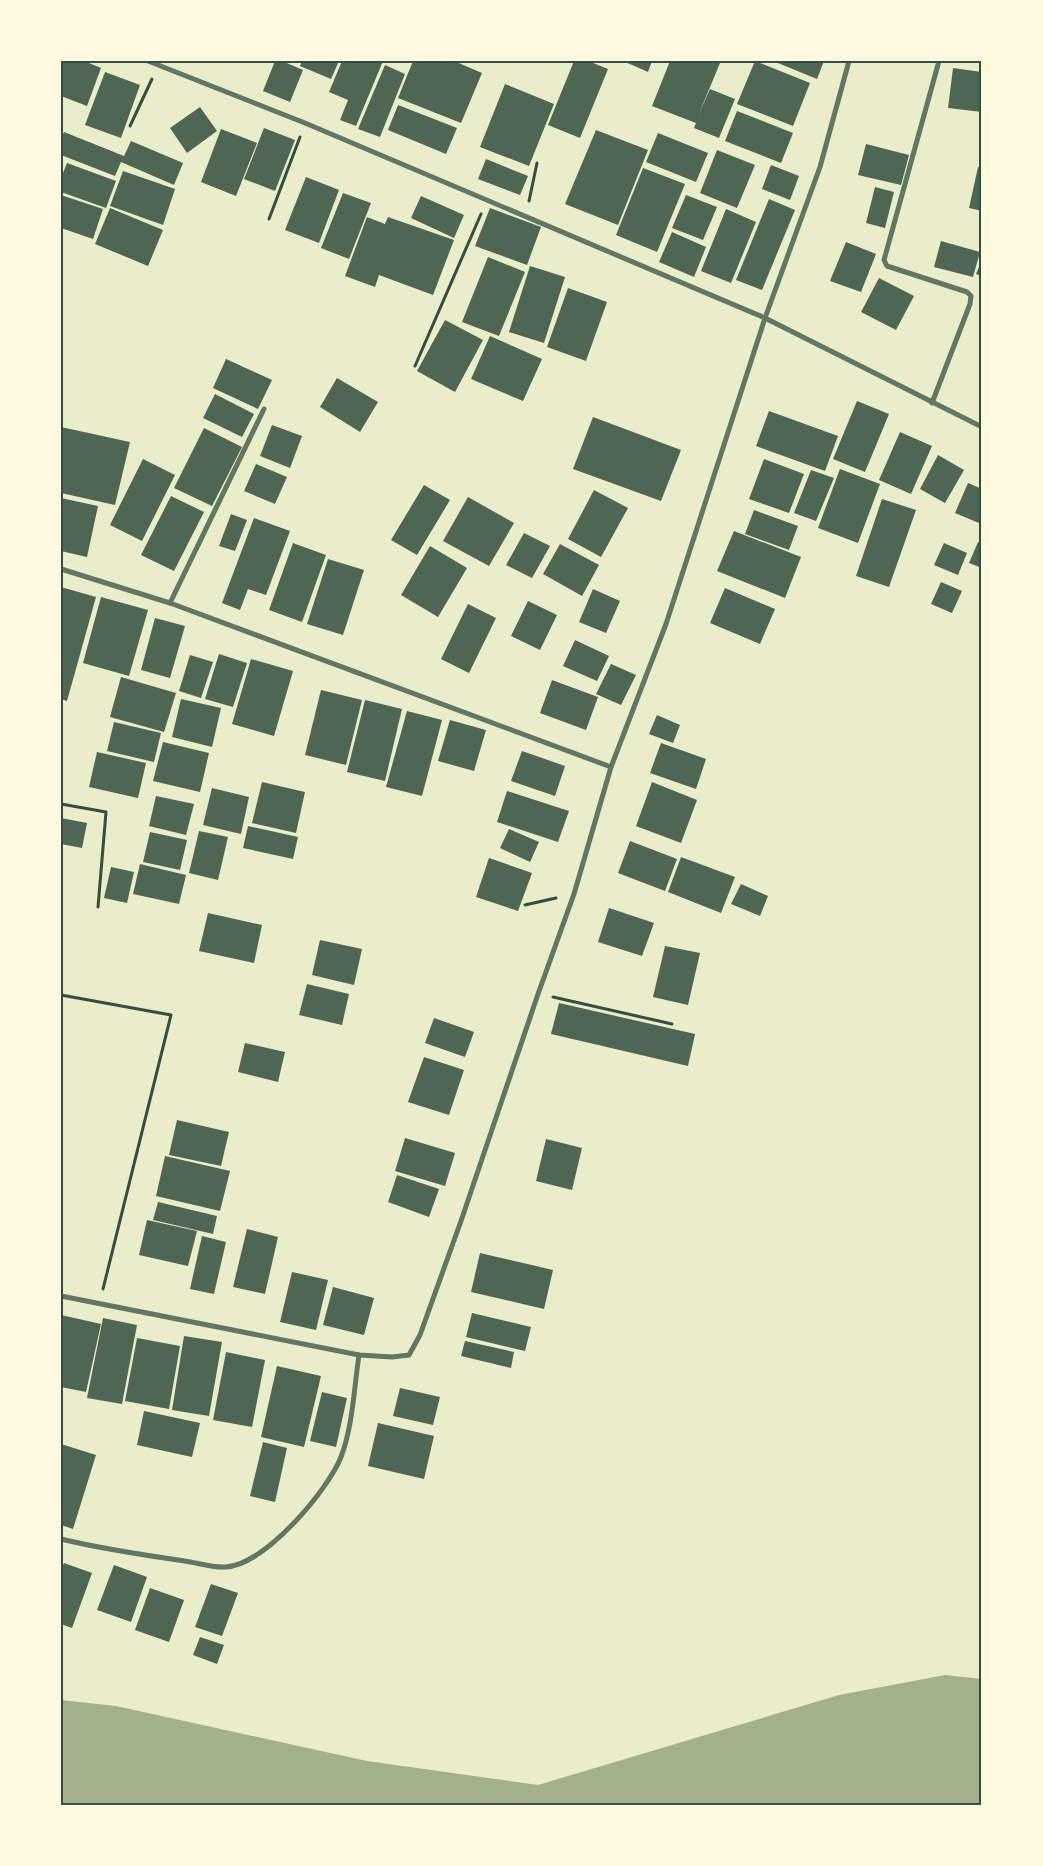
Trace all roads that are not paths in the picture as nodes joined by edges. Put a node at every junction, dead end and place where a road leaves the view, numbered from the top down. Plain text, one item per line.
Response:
1 (148, 61) edge
2 (849, 61) edge
3 (939, 61) edge
4 (765, 318) junction
5 (932, 403) junction
6 (264, 408) dead end
7 (982, 427) edge
8 (61, 569) edge
9 (170, 603) junction
10 (611, 767) junction
11 (61, 1296) edge
12 (359, 1356) junction
13 (61, 1539) edge

1 - 4 street
2 - 4 street
3 - 5 street
4 - 5 street
4 - 10 street
5 - 7 street
6 - 9 street
8 - 9 street
9 - 10 street
10 - 12 street
11 - 12 street
12 - 13 street

